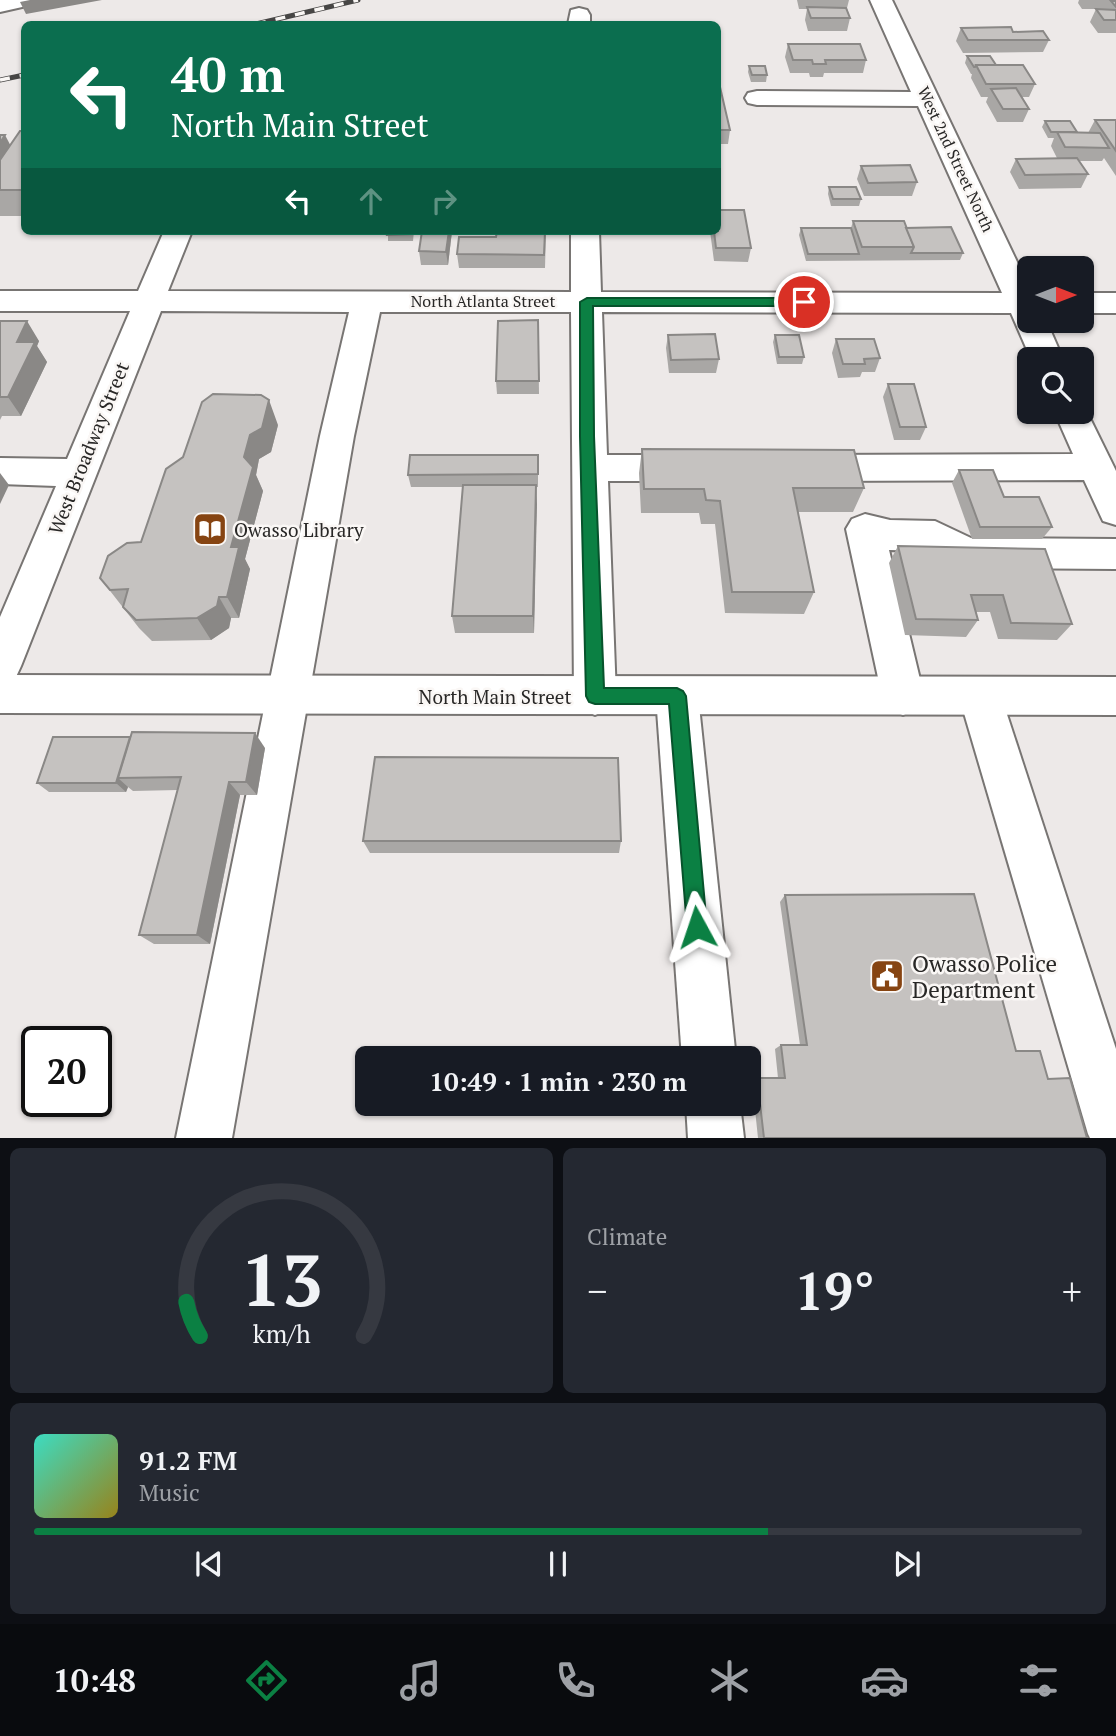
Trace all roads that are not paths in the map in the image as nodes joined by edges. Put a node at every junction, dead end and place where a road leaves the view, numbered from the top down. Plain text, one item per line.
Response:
1 (23, 0) edge
2 (881, 0) edge
3 (0, 6) edge
4 (757, 98) dead end
5 (928, 99) junction
6 (176, 235) edge
7 (585, 235) edge
8 (1017, 290) edge
9 (367, 300) junction
10 (0, 301) edge
11 (147, 302) junction
12 (587, 302) junction
13 (1094, 303) edge
14 (1116, 303) edge
15 (1017, 311) edge
16 (1077, 424) edge
17 (1096, 467) junction
18 (589, 468) junction
19 (728, 468) edge
20 (770, 468) edge
21 (0, 471) edge
22 (78, 473) junction
23 (1116, 511) edge
24 (1116, 554) edge
25 (0, 666) edge
26 (0, 694) edge
27 (290, 694) junction
28 (595, 696) junction
29 (677, 696) junction
30 (903, 696) junction
31 (981, 696) junction
32 (1116, 696) edge
33 (708, 1046) edge
34 (714, 1116) edge
35 (1116, 1134) edge
36 (204, 1138) edge
37 (716, 1138) edge

1 - 3 street
2 - 5 street, West 2nd Street North
4 - 5 street
5 - 8 street, West 2nd Street North
6 - 11 street, West Broadway Street
7 - 12 street
9 - 11 street, North Atlanta Street
9 - 12 street, North Atlanta Street
9 - 27 street
10 - 11 street, North Atlanta Street
11 - 22 street, West Broadway Street
12 - 15 street, North Atlanta Street
12 - 18 street
13 - 14 street
16 - 17 street
17 - 20 street
17 - 23 street
18 - 19 street
18 - 28 street
21 - 22 street
22 - 25 street, West Broadway Street
24 - 30 street
26 - 27 street, North Main Street
27 - 28 street, North Main Street
27 - 36 street
28 - 29 street, North Main Street
29 - 30 street, North Main Street
29 - 33 street
30 - 31 street, North Main Street
31 - 32 street, North Main Street
31 - 35 street
34 - 37 street

